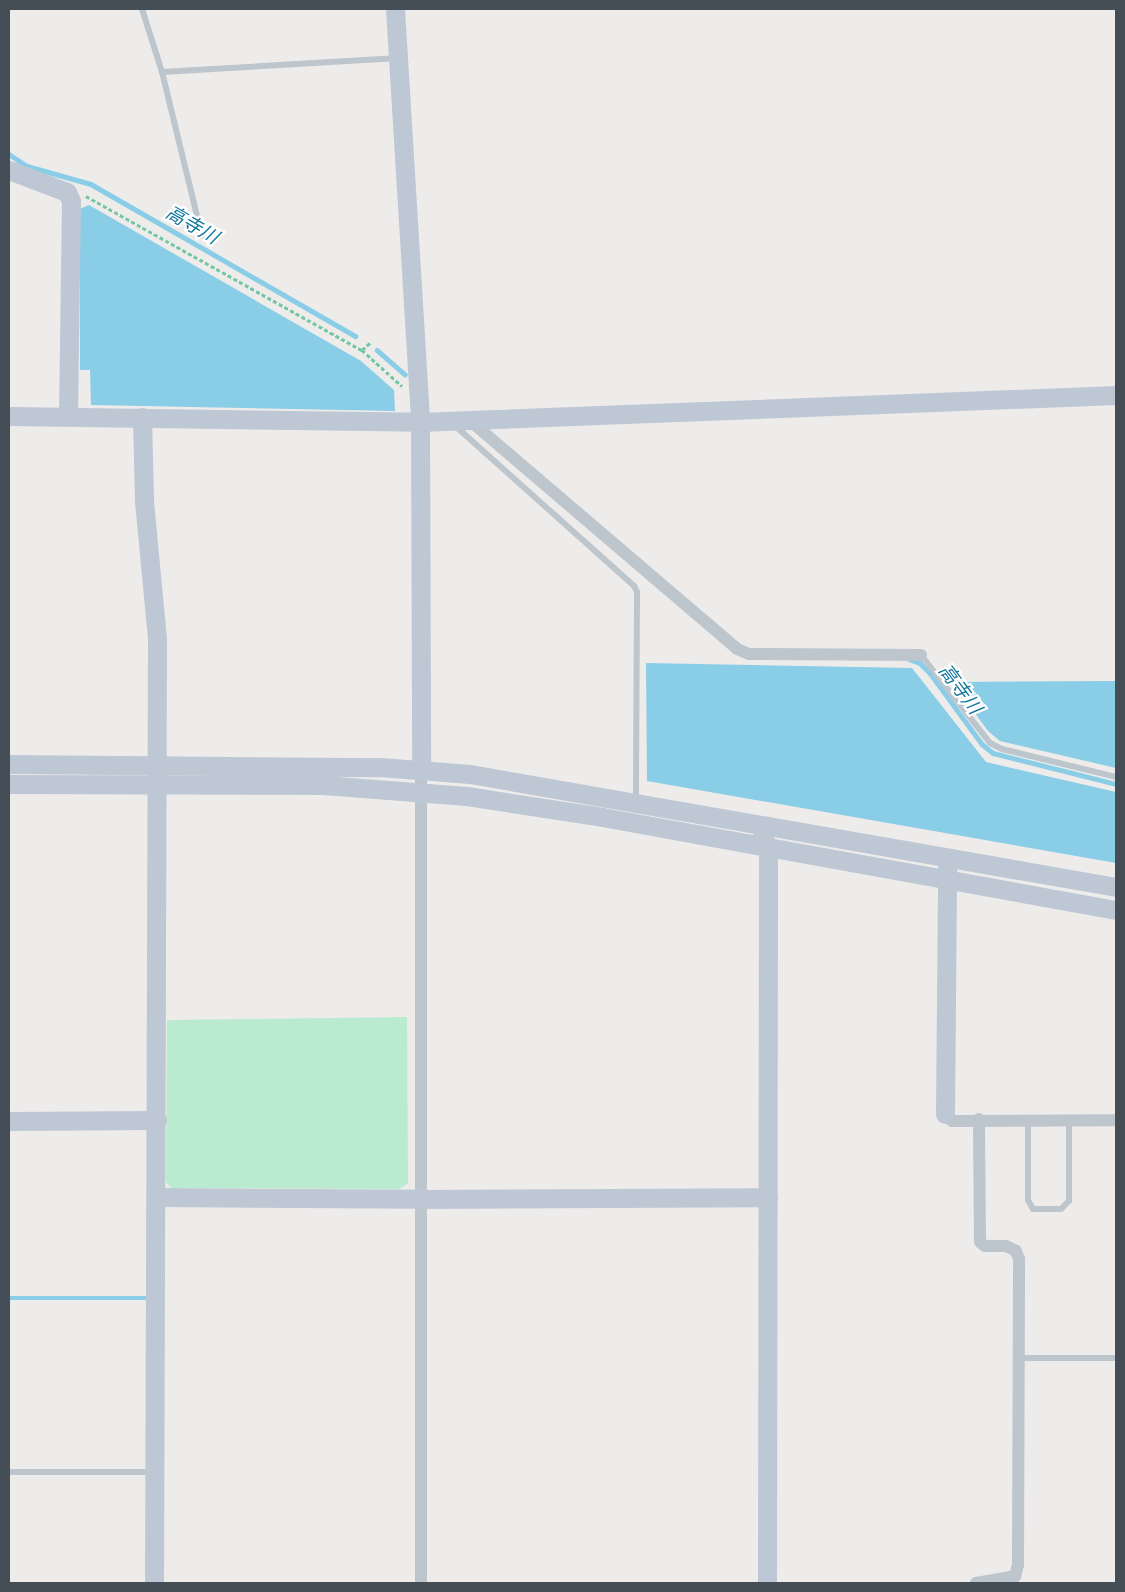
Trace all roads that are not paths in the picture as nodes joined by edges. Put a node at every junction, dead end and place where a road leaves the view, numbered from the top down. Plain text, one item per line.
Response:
1 (142, 9) edge
2 (395, 9) edge
3 (398, 58) junction
4 (162, 72) junction
5 (9, 170) edge
6 (202, 236) dead end
7 (1116, 395) edge
8 (419, 414) junction
9 (9, 416) edge
10 (68, 416) junction
11 (142, 416) junction
12 (468, 419) junction
13 (448, 420) junction
14 (921, 655) joint
15 (9, 764) edge
16 (156, 765) junction
17 (421, 769) junction
18 (1116, 776) edge
19 (9, 784) edge
20 (156, 784) junction
21 (422, 792) junction
22 (636, 801) junction
23 (744, 821) junction
24 (803, 831) junction
25 (768, 846) junction
26 (947, 858) junction
27 (947, 879) junction
28 (1116, 888) edge
29 (1116, 910) edge
30 (945, 1114) joint
31 (979, 1119) junction
32 (157, 1120) junction
33 (1028, 1120) junction
34 (1069, 1120) junction
35 (1116, 1120) edge
36 (9, 1121) edge
37 (157, 1197) junction
38 (768, 1197) junction
39 (420, 1199) junction
40 (1018, 1358) junction
41 (1116, 1358) edge
42 (9, 1472) edge
43 (155, 1472) junction
44 (154, 1583) edge
45 (421, 1583) edge
46 (767, 1583) edge
47 (976, 1583) edge

1 - 4 lane
2 - 3 street
3 - 4 lane
3 - 8 street
4 - 6 lane
5 - 10 street
7 - 12 street
8 - 11 street
8 - 13 street
8 - 17 street
9 - 10 street
10 - 11 street
11 - 16 street
12 - 13 street
12 - 14 street
13 - 22 lane
14 - 18 lane
15 - 16 street
16 - 17 street
16 - 20 street
17 - 21 street
17 - 22 street
19 - 20 street
20 - 21 street
20 - 32 street
21 - 25 street
21 - 39 street
22 - 23 street
23 - 24 street
23 - 25 street
24 - 25 street
24 - 26 street
25 - 27 street
25 - 38 street
26 - 27 street
26 - 28 street
27 - 29 street
27 - 30 street
30 - 31 street
31 - 33 street
31 - 40 street
32 - 36 street
32 - 37 street
33 - 34 street
33 - 34 lane
34 - 35 street
37 - 39 street
37 - 43 street
38 - 39 street
38 - 46 street
39 - 45 street
40 - 41 lane
40 - 47 street
42 - 43 lane
43 - 44 street

